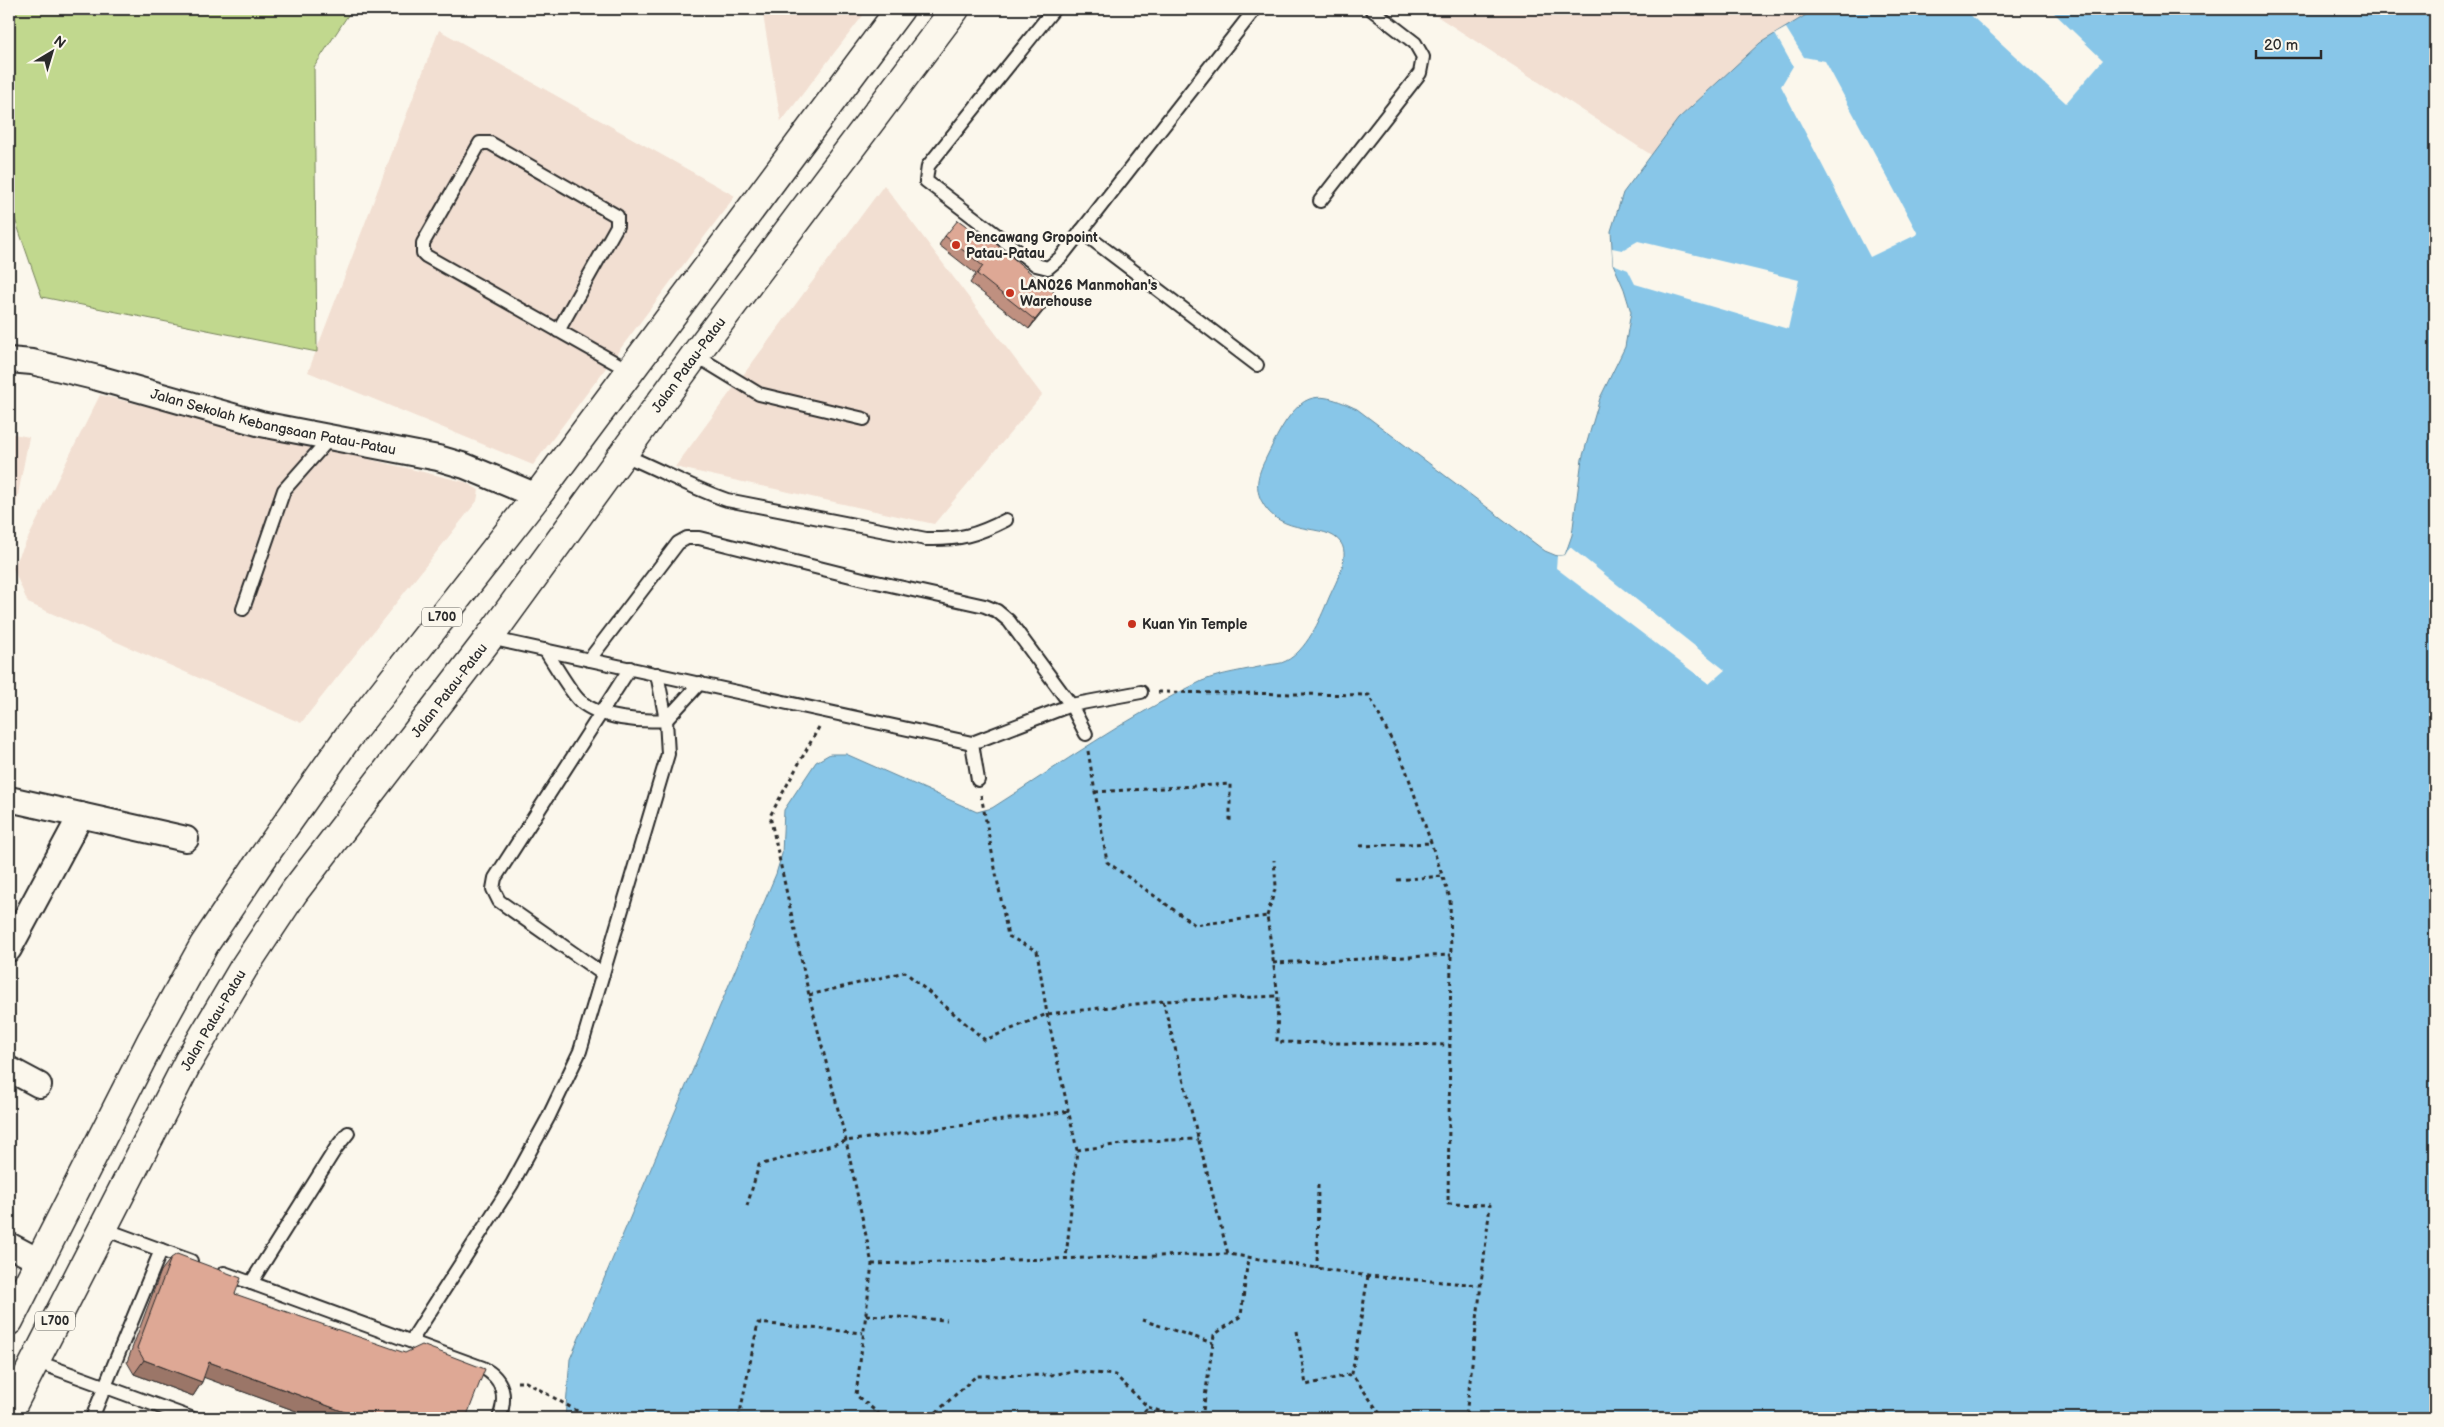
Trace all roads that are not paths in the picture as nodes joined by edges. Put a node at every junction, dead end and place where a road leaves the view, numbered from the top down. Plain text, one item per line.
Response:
1 (900, 9) edge
2 (955, 9) edge
3 (1054, 9) edge
4 (1255, 9) edge
5 (1372, 9) edge
6 (1320, 201) dead end
7 (1081, 231) junction
8 (558, 331) junction
9 (695, 355) junction
10 (9, 360) edge
11 (1257, 365) dead end
12 (630, 371) junction
13 (864, 419) dead end
14 (330, 438) junction
15 (624, 455) junction
16 (537, 496) junction
17 (1006, 520) dead end
18 (242, 609) dead end
19 (489, 638) junction
20 (546, 650) junction
21 (589, 660) junction
22 (630, 668) junction
23 (657, 674) junction
24 (700, 684) junction
25 (1141, 692) road end
26 (1071, 705) junction
27 (601, 713) junction
28 (666, 720) junction
29 (1086, 734) road end
30 (972, 743) junction
31 (978, 780) road end
32 (9, 799) edge
33 (81, 815) junction
34 (186, 839) dead end
35 (9, 948) edge
36 (603, 974) junction
37 (9, 1069) edge
38 (39, 1085) dead end
39 (348, 1133) dead end
40 (104, 1229) junction
41 (9, 1245) edge
42 (161, 1250) junction
43 (39, 1261) junction
44 (251, 1283) junction
45 (9, 1321) edge
46 (411, 1341) junction
47 (35, 1361) junction
48 (106, 1387) junction
49 (9, 1412) edge
50 (92, 1418) edge
51 (191, 1418) edge
52 (500, 1418) edge

1 - 12 main road, L700
2 - 9 main road, Jalan Patau-Patau / L700
3 - 7 lane
4 - 7 lane
5 - 6 lane
7 - 11 lane
8 - 8 lane
8 - 12 lane
9 - 13 lane
9 - 15 main road, Jalan Patau-Patau / L700
10 - 14 street, Jalan Sekolah Kebangsaan Patau-Patau
12 - 16 main road, L700
14 - 16 street, Jalan Sekolah Kebangsaan Patau-Patau
14 - 18 lane
15 - 17 lane
15 - 19 main road, Jalan Patau-Patau / L700
16 - 43 main road, L700
19 - 20 lane
19 - 40 main road, Jalan Patau-Patau / L700
20 - 21 lane
20 - 27 lane
21 - 22 lane
21 - 26 lane
22 - 23 lane
22 - 27 lane
23 - 24 lane
23 - 28 lane
24 - 28 lane
24 - 30 lane
25 - 26 lane
26 - 29 lane
26 - 30 lane
27 - 28 lane
27 - 36 lane
28 - 36 lane
30 - 31 lane
32 - 33 street
33 - 34 street
33 - 35 street
36 - 46 lane
37 - 38 street
39 - 44 lane
40 - 42 lane
40 - 47 main road, Jalan Patau-Patau / L700
41 - 43 street
42 - 44 lane
42 - 48 lane
43 - 45 main road, L700
44 - 46 lane
46 - 52 lane
47 - 48 lane
47 - 49 main road, Jalan Patau-Patau / L700
48 - 50 lane
48 - 51 lane

